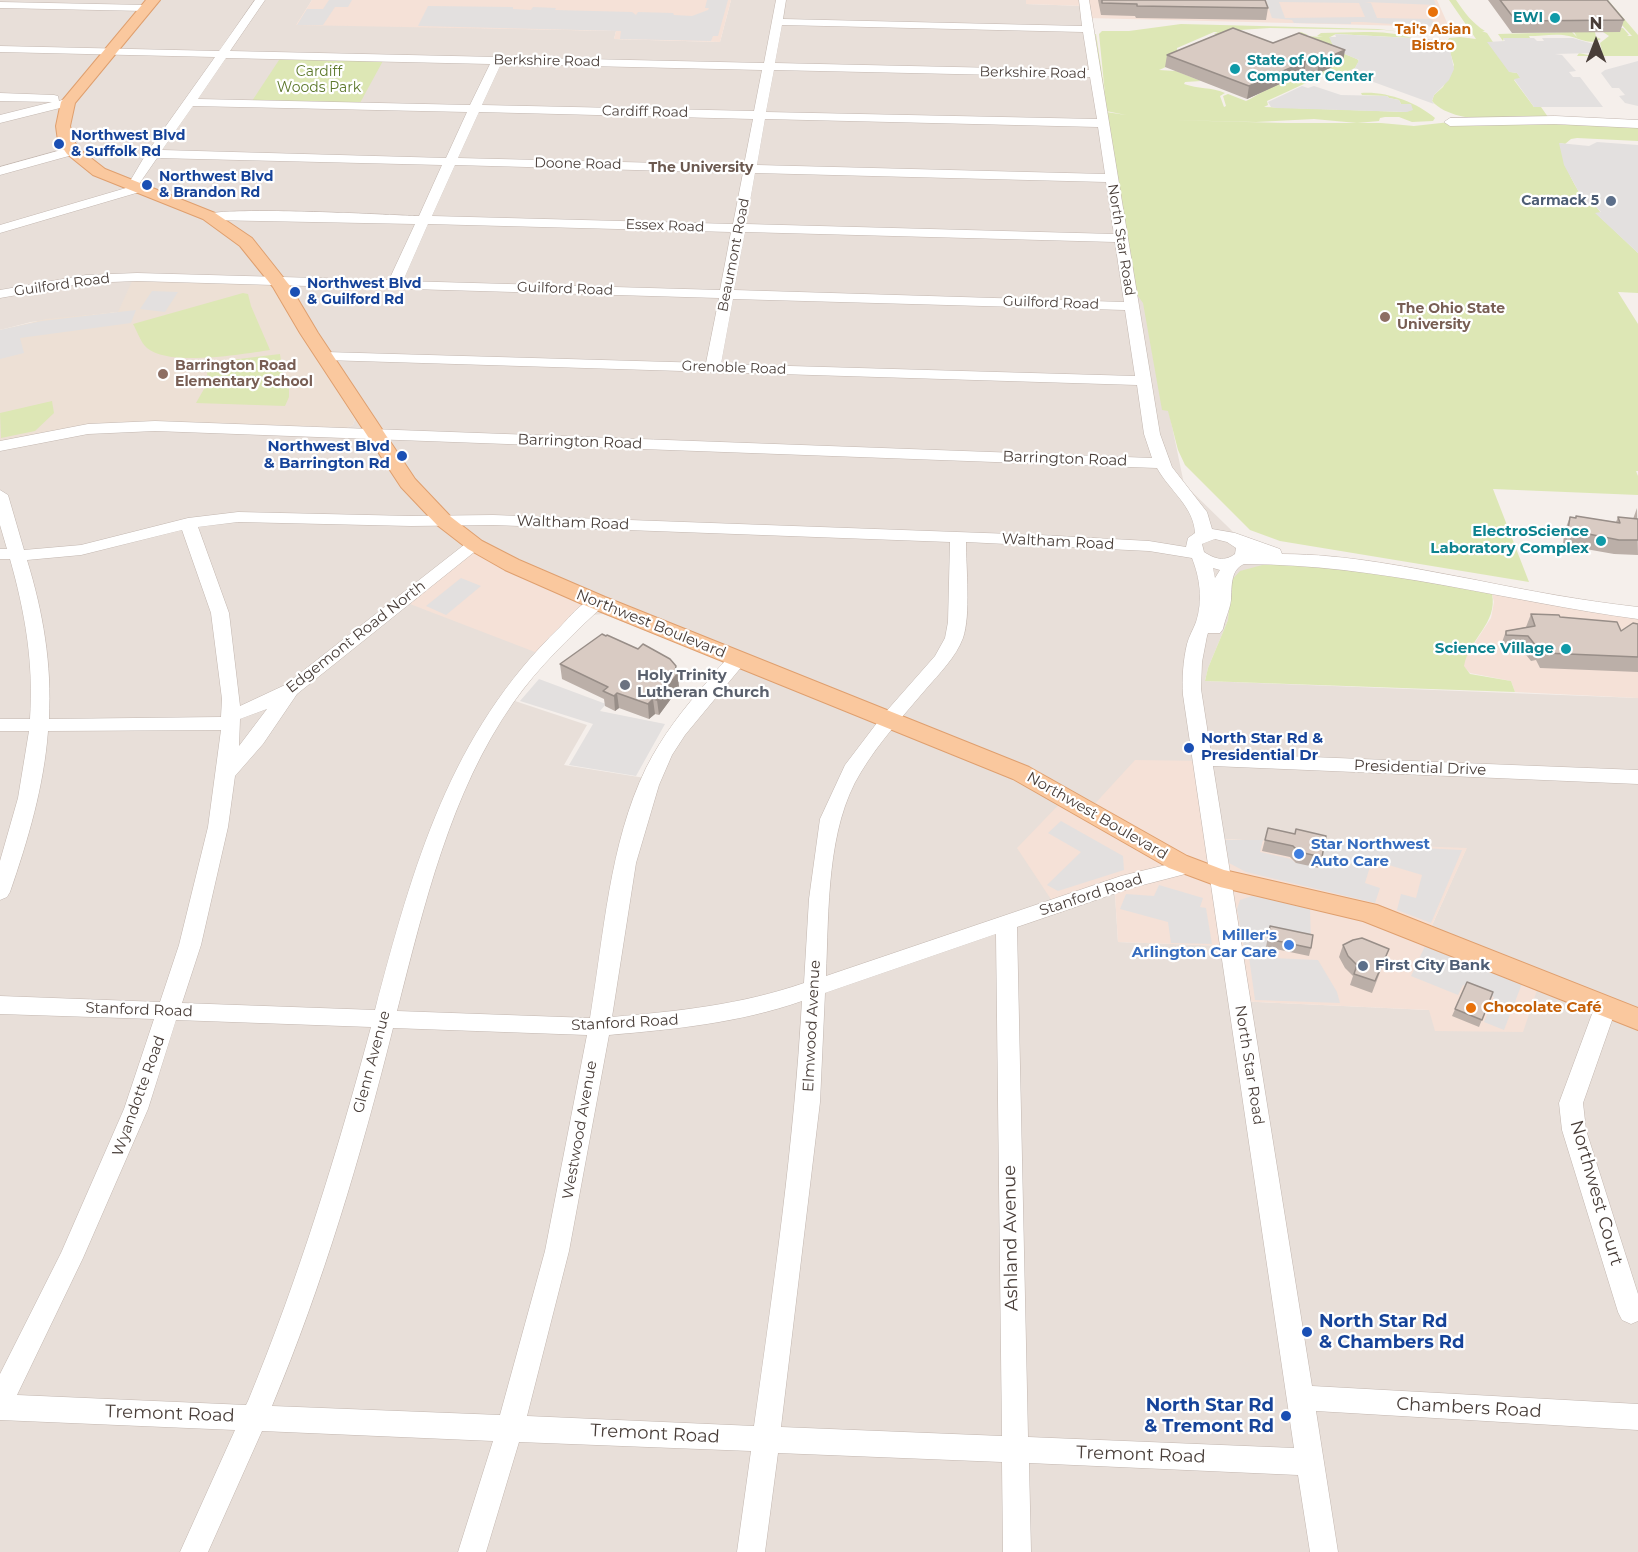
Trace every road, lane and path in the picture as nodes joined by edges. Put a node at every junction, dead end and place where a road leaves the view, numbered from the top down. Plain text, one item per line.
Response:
1 (260, 0) edge
2 (782, 0) edge
3 (1084, 0) edge
4 (149, 4) edge
5 (0, 5) edge
6 (777, 22) junction
7 (1088, 29) junction
8 (0, 49) edge
9 (110, 51) junction
10 (222, 54) junction
11 (497, 60) junction
12 (769, 66) junction
13 (1095, 74) junction
14 (0, 97) edge
15 (68, 102) junction
16 (189, 102) junction
17 (475, 109) junction
18 (760, 115) junction
19 (0, 119) edge
20 (1450, 122) dead end
21 (1102, 123) junction
22 (1638, 124) edge
23 (72, 151) junction
24 (152, 154) junction
25 (450, 161) junction
26 (750, 169) junction
27 (0, 171) edge
28 (1112, 178) junction
29 (134, 187) junction
30 (209, 216) junction
31 (423, 220) junction
32 (739, 228) junction
33 (0, 229) edge
34 (1121, 238) junction
35 (277, 281) junction
36 (394, 284) junction
37 (0, 294) edge
38 (726, 294) junction
39 (1131, 306) junction
40 (325, 356) junction
41 (713, 368) junction
42 (1143, 381) junction
43 (376, 436) junction
44 (0, 446) edge
45 (1166, 470) junction
46 (0, 495) edge
47 (444, 521) junction
48 (188, 523) junction
49 (958, 537) junction
50 (1235, 539) junction
51 (475, 545) junction
52 (1199, 546) junction
53 (8, 554) edge
54 (1237, 561) junction
55 (1502, 590) junction
56 (597, 602) junction
57 (1638, 613) edge
58 (739, 659) junction
59 (1192, 668) junction
60 (292, 689) junction
61 (230, 719) junction
62 (890, 719) junction
63 (39, 724) junction
64 (0, 725) edge
65 (1202, 759) junction
66 (227, 772) junction
67 (1638, 777) edge
68 (1190, 866) junction
69 (1220, 878) junction
70 (0, 892) edge
71 (1006, 923) junction
72 (814, 990) junction
73 (0, 1005) edge
74 (1606, 1006) junction
75 (169, 1011) junction
76 (1638, 1019) edge
77 (384, 1020) junction
78 (598, 1027) junction
79 (1631, 1312) dead end
80 (1300, 1398) junction
81 (0, 1402) edge
82 (0, 1407) edge
83 (254, 1418) junction
84 (1638, 1418) edge
85 (510, 1427) junction
86 (766, 1439) junction
87 (1014, 1450) junction
88 (1311, 1462) junction
89 (194, 1552) edge
90 (472, 1552) edge
91 (751, 1552) edge
92 (1017, 1552) edge
93 (1324, 1552) edge

1 - 10 street
2 - 6 street, Beaumont Road
3 - 7 street, North Star Road
4 - 5 street
4 - 9 main road
6 - 7 street
6 - 12 street, Beaumont Road
7 - 13 street, North Star Road
8 - 9 street, Berkshire Road
9 - 10 street, Berkshire Road
9 - 15 main road
10 - 11 street, Berkshire Road
10 - 16 street
11 - 12 street, Berkshire Road
11 - 17 street
12 - 13 street, Berkshire Road
12 - 18 street, Beaumont Road
13 - 21 street, North Star Road
14 - 15 street
15 - 19 street
15 - 23 main road
16 - 17 street, Cardiff Road
16 - 24 street
17 - 18 street, Cardiff Road
17 - 25 street
18 - 21 street, Cardiff Road
18 - 26 street, Beaumont Road
20 - 22 street
21 - 28 street, North Star Road
23 - 27 street
23 - 29 main road, Northwest Boulevard
24 - 25 street, Doone Road
24 - 29 street
25 - 26 street, Doone Road
25 - 31 street
26 - 28 street, Doone Road
26 - 32 street, Beaumont Road
28 - 34 street, North Star Road
29 - 30 main road, Northwest Boulevard
29 - 33 street
30 - 31 street, Essex Road
30 - 35 main road, Northwest Boulevard
31 - 32 street, Essex Road
31 - 36 street
32 - 34 street, Essex Road
32 - 38 street, Beaumont Road
34 - 39 street, North Star Road
35 - 36 street, Guilford Road
35 - 37 street, Guilford Road
35 - 40 main road, Northwest Boulevard
36 - 38 street, Guilford Road
38 - 39 street, Guilford Road
38 - 41 street, Beaumont Road
39 - 42 street, North Star Road
40 - 41 street, Grenoble Road
40 - 43 main road, Northwest Boulevard
41 - 42 street, Grenoble Road
42 - 45 street, North Star Road
43 - 44 street, Barrington Road
43 - 45 street, Barrington Road
43 - 47 main road, Northwest Boulevard
45 - 50 street
45 - 52 street, North Star Road
46 - 53 street
47 - 48 street, Waltham Road
47 - 49 street, Waltham Road
47 - 51 main road, Northwest Boulevard
48 - 53 street, Waltham Road
48 - 61 street, Wyandotte Road
49 - 52 street, Waltham Road
49 - 62 street, Elmwood Avenue
50 - 52 street
50 - 54 street
50 - 55 street
51 - 56 main road, Northwest Boulevard
51 - 60 street, Edgemont Road North
52 - 54 street
52 - 59 street, North Star Road
53 - 63 street
54 - 55 street
54 - 59 street
55 - 57 street
56 - 58 main road, Northwest Boulevard
56 - 77 street, Glenn Avenue
58 - 62 main road, Northwest Boulevard
58 - 78 street, Westwood Avenue
59 - 65 street, North Star Road
60 - 61 street, Edgemont Road North
60 - 66 street
61 - 63 street, Edgemont Road North
61 - 66 street, Wyandotte Road
62 - 68 main road, Northwest Boulevard
62 - 72 street, Elmwood Avenue
63 - 64 street, Edgemont Road North
63 - 70 street
65 - 67 street, Presidential Drive
65 - 69 street, North Star Road
66 - 75 street, Wyandotte Road
68 - 69 main road, Northwest Boulevard
68 - 71 street, Stanford Road
69 - 74 main road, Northwest Boulevard
69 - 80 street, North Star Road
71 - 72 street, Stanford Road
71 - 87 street, Ashland Avenue
72 - 78 street, Stanford Road
72 - 86 street, Elmwood Avenue
73 - 75 street, Stanford Road
74 - 76 main road, Northwest Boulevard
74 - 79 street, Northwest Court
75 - 77 street, Stanford Road
75 - 81 street, Wyandotte Road
77 - 78 street, Stanford Road
77 - 83 street, Glenn Avenue
78 - 85 street, Westwood Avenue
80 - 84 street, Chambers Road
80 - 88 street, North Star Road
82 - 83 street, Tremont Road
83 - 85 street, Tremont Road
83 - 89 street, Glenn Avenue
85 - 86 street, Tremont Road
85 - 90 street, Westwood Avenue
86 - 87 street, Tremont Road
86 - 91 street, Elmwood Avenue
87 - 88 street, Tremont Road
87 - 92 street, Ashland Avenue
88 - 93 street, North Star Road

